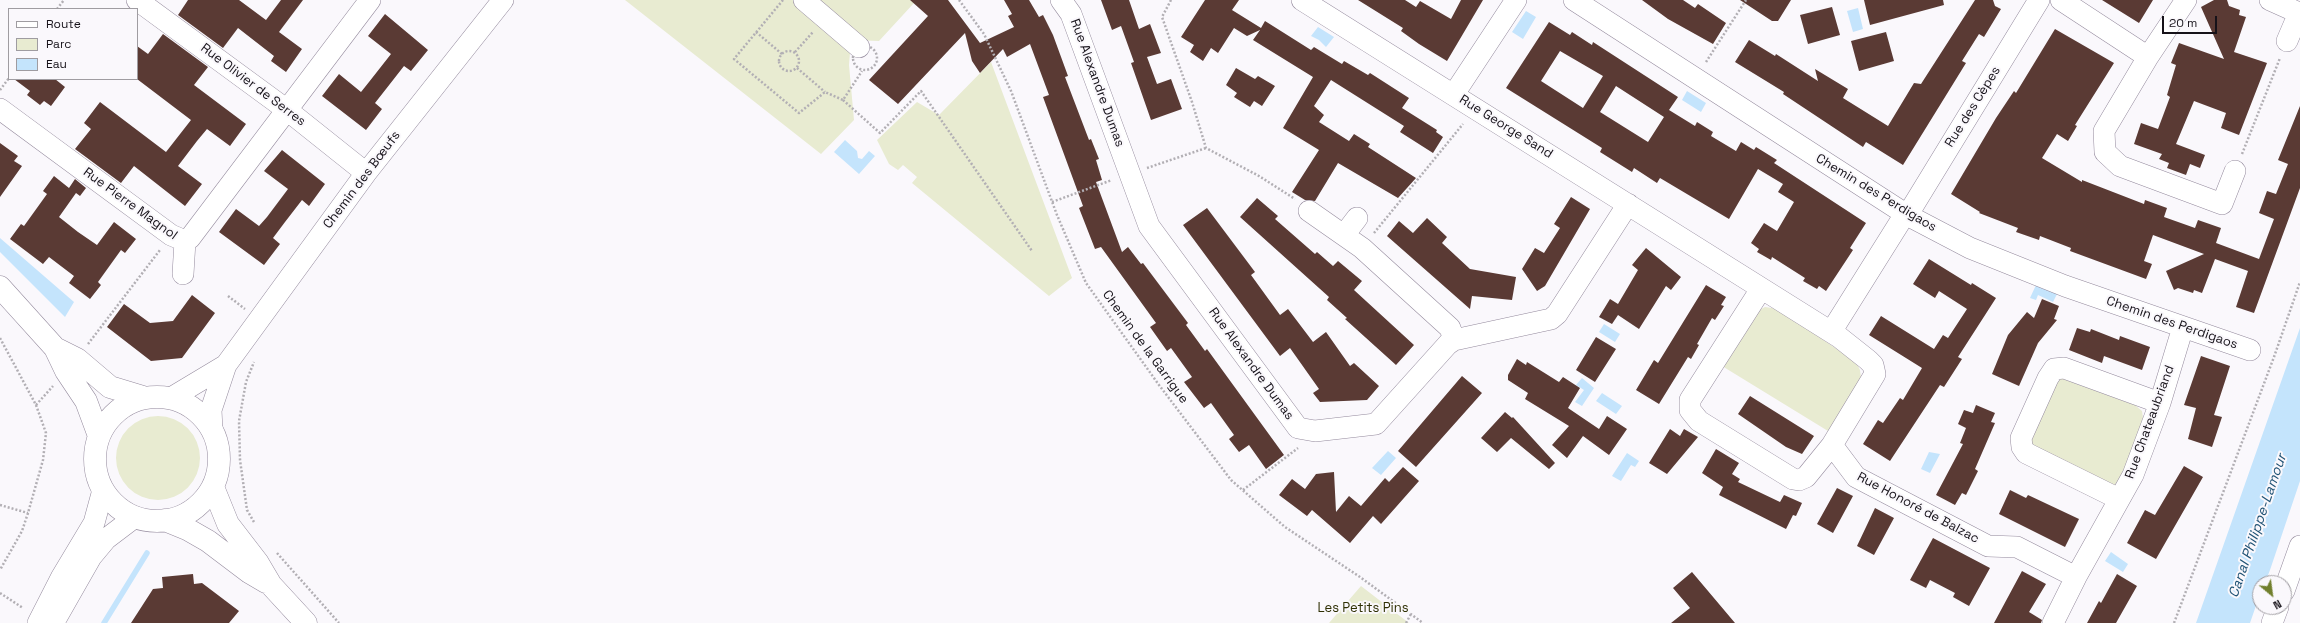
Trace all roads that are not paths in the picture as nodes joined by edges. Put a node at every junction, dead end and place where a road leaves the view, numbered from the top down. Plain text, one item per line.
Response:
1 (137, 0) edge
2 (370, 0) edge
3 (503, 0) edge
4 (804, 0) edge
5 (1061, 0) edge
6 (1302, 0) edge
7 (1516, 0) edge
8 (1574, 0) edge
9 (2039, 0) edge
10 (2061, 0) edge
11 (2186, 0) edge
12 (2270, 0) edge
13 (2287, 41) road end
14 (859, 47) dead end
15 (2148, 56) junction
16 (1454, 94) junction
17 (0, 108) edge
18 (287, 110) junction
19 (2235, 171) road end
20 (366, 173) junction
21 (1628, 204) junction
22 (1309, 211) road end
23 (1907, 215) junction
24 (1357, 218) dead end
25 (1344, 235) junction
26 (178, 238) junction
27 (184, 274) dead end
28 (0, 287) edge
29 (1761, 289) junction
30 (2183, 327) junction
31 (1831, 332) junction
32 (1454, 340) junction
33 (2250, 350) dead end
34 (226, 364) junction
35 (71, 365) junction
36 (143, 397) junction
37 (172, 398) junction
38 (2160, 403) junction
39 (212, 430) junction
40 (99, 436) junction
41 (1832, 445) junction
42 (213, 487) junction
43 (103, 490) junction
44 (2119, 499) junction
45 (135, 517) junction
46 (165, 520) junction
47 (2300, 546) edge
48 (2290, 575) edge
49 (2076, 577) junction
50 (271, 585) junction
51 (44, 622) edge
52 (306, 623) edge
53 (2054, 623) edge

1 - 18 street, Rue Olivier de Serres
2 - 18 street, Rue Pierre Magnol
3 - 20 street, Chemin des Bœufs
4 - 14 street
5 - 32 street, Rue Alexandre Dumas
6 - 16 street, Rue George Sand
7 - 16 street
8 - 23 street, Chemin des Perdigaos
9 - 23 street, Rue des Cèpes
10 - 15 street
11 - 15 street
12 - 13 street
15 - 19 street
16 - 21 street, Rue George Sand
17 - 26 street, Rue Pierre Magnol
18 - 20 street, Rue Olivier de Serres
18 - 26 street, Rue Pierre Magnol
20 - 34 street, Chemin des Bœufs
21 - 29 street, Rue George Sand
21 - 32 street
22 - 25 street
23 - 30 street, Chemin des Perdigaos
23 - 31 street
24 - 25 street
25 - 32 street
26 - 27 street
28 - 35 main road
29 - 31 street
29 - 41 street
30 - 33 street, Chemin des Perdigaos
30 - 38 street, Rue Chateaubriand
31 - 41 street
34 - 37 street, Chemin des Bœufs
34 - 39 street, Chemin des Bœufs
35 - 36 main road
35 - 40 main road
36 - 37 main road
36 - 40 main road
37 - 39 main road
38 - 44 street, Rue Chateaubriand
38 - 44 street
39 - 42 main road
40 - 43 main road
41 - 49 street, Rue Honoré de Balzac
42 - 46 main road
42 - 50 main road
43 - 45 main road
43 - 51 street
44 - 49 street, Rue Chateaubriand
45 - 46 main road
45 - 51 street
46 - 50 main road
47 - 48 street
49 - 53 street, Rue Chateaubriand
50 - 52 main road

